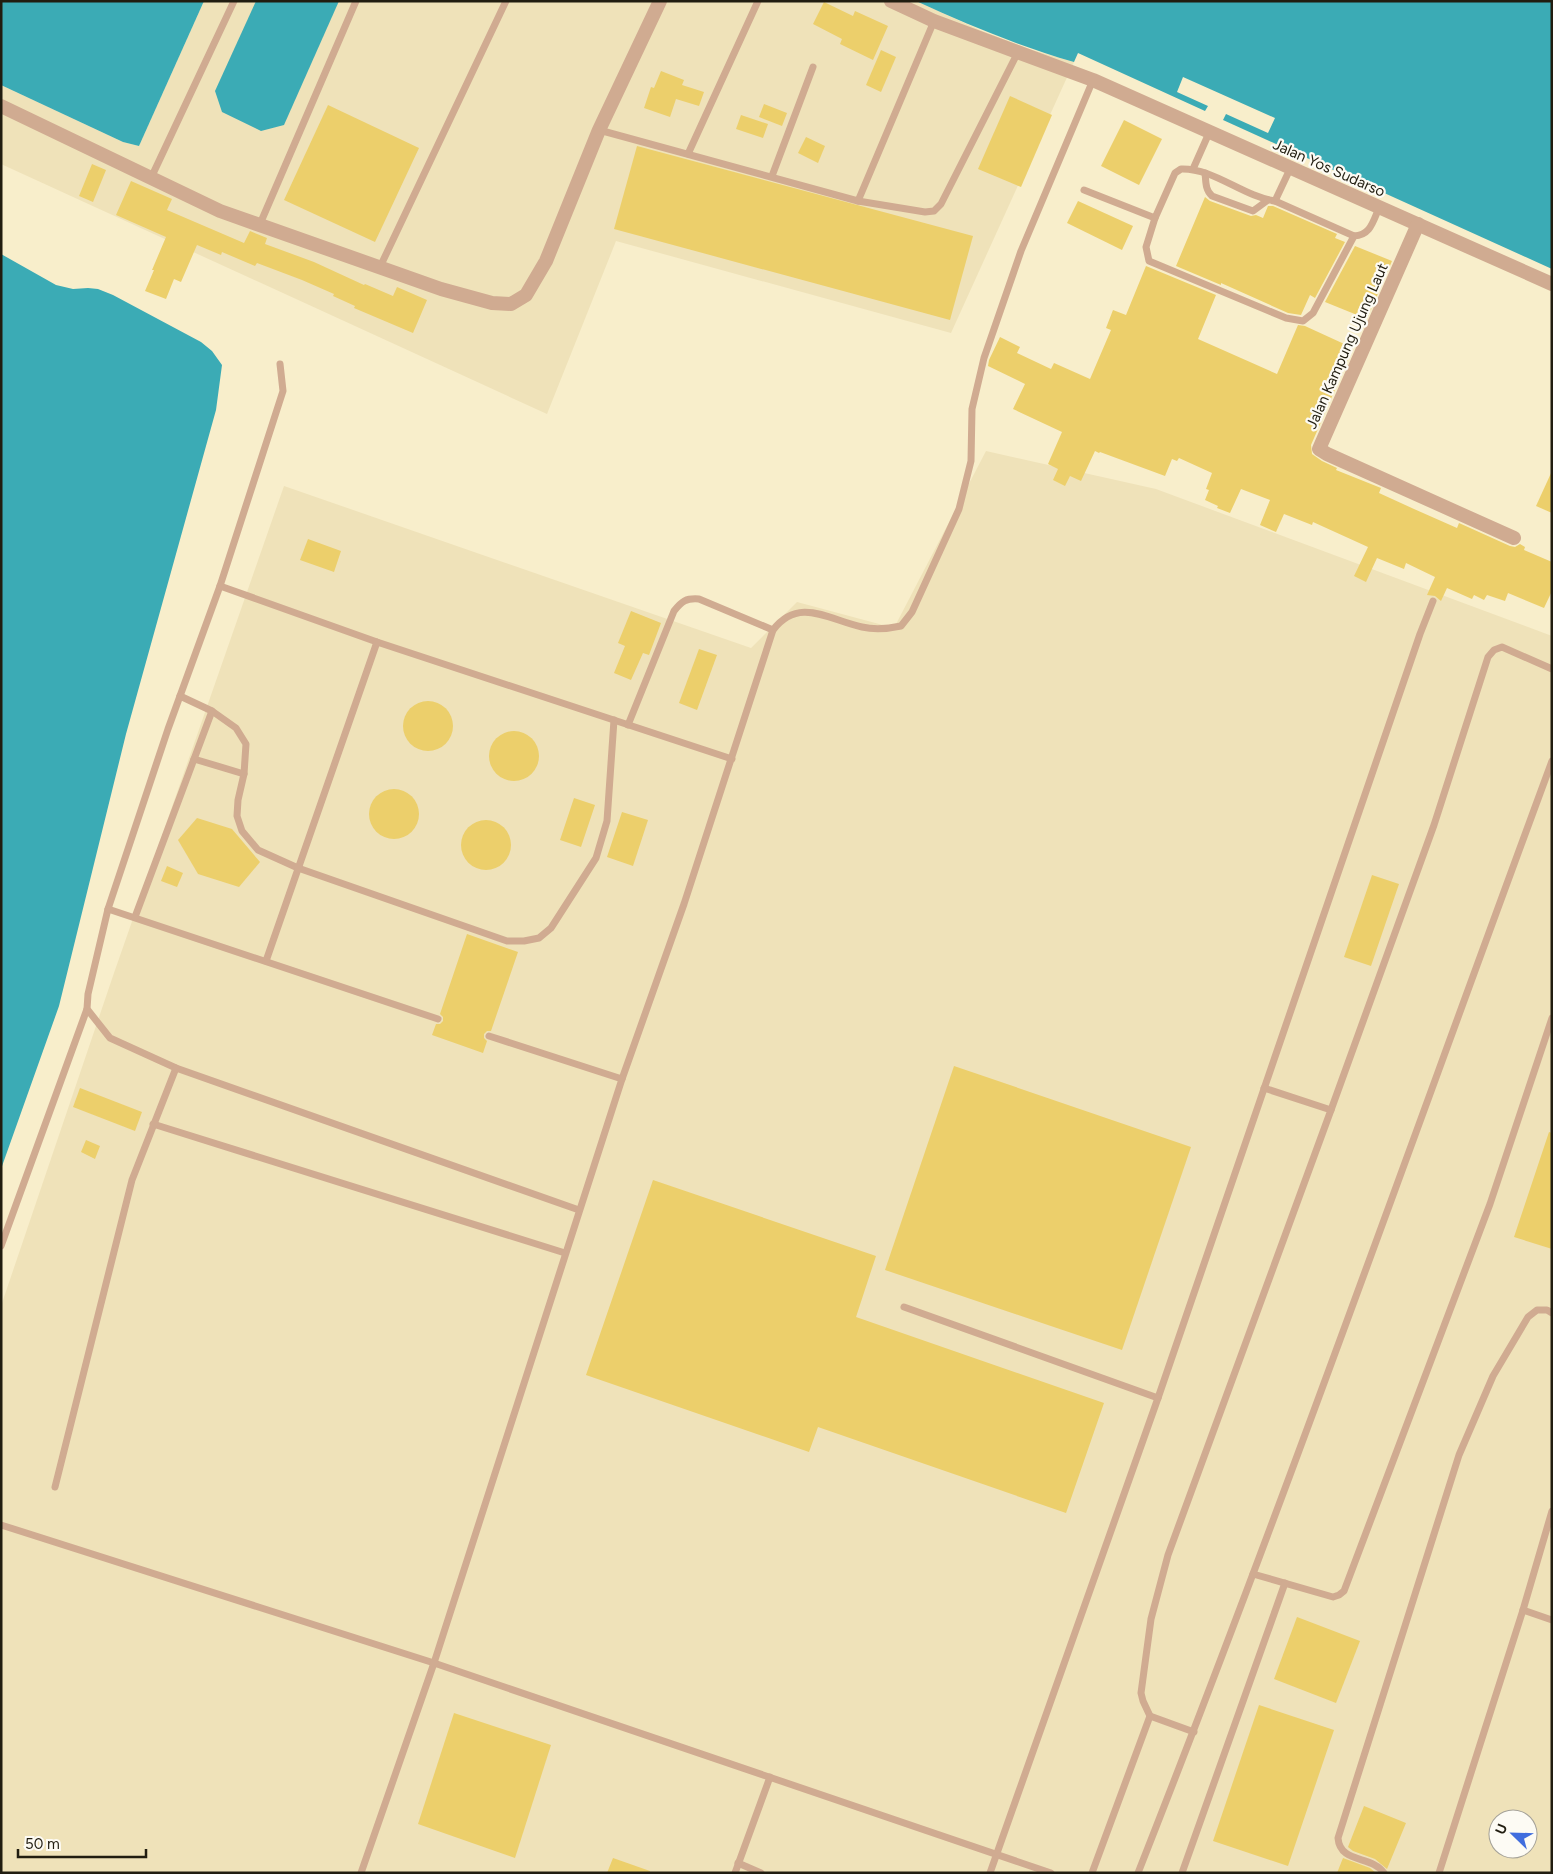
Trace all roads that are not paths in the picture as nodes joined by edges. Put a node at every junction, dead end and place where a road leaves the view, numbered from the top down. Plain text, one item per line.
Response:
1 (234, 1) edge
2 (356, 1) edge
3 (506, 1) edge
4 (660, 1) edge
5 (758, 1) edge
6 (891, 1) edge
7 (934, 22) junction
8 (1018, 52) junction
9 (813, 67) dead end
10 (1093, 80) junction
11 (1, 106) edge
12 (599, 130) junction
13 (1209, 133) junction
14 (688, 154) junction
15 (1193, 169) junction
16 (1290, 169) junction
17 (1205, 173) junction
18 (772, 176) junction
19 (151, 178) junction
20 (1084, 190) dead end
21 (858, 200) junction
22 (1271, 200) junction
23 (1379, 208) junction
24 (1155, 218) junction
25 (260, 224) junction
26 (1418, 224) junction
27 (1354, 236) junction
28 (380, 267) junction
29 (1552, 284) edge
30 (280, 364) dead end
31 (1514, 538) dead end
32 (220, 586) junction
33 (1433, 601) dead end
34 (773, 630) junction
35 (377, 642) junction
36 (1552, 669) edge
37 (180, 696) junction
38 (212, 711) junction
39 (614, 720) junction
40 (628, 725) junction
41 (194, 758) junction
42 (732, 759) junction
43 (1552, 761) edge
44 (244, 774) junction
45 (298, 868) junction
46 (108, 908) junction
47 (135, 917) junction
48 (266, 961) junction
49 (87, 1009) junction
50 (1552, 1018) edge
51 (438, 1019) dead end
52 (489, 1036) dead end
53 (176, 1068) junction
54 (622, 1079) junction
55 (1264, 1088) junction
56 (1331, 1110) junction
57 (153, 1124) junction
58 (579, 1210) junction
59 (1, 1246) edge
60 (565, 1253) junction
61 (904, 1307) dead end
62 (1552, 1314) edge
63 (1158, 1398) junction
64 (55, 1487) dead end
65 (1552, 1512) edge
66 (1, 1524) edge
67 (1253, 1574) junction
68 (1285, 1583) junction
69 (1523, 1610) junction
70 (1552, 1620) edge
71 (434, 1663) junction
72 (1150, 1716) junction
73 (1194, 1732) junction
74 (770, 1777) junction
75 (997, 1854) junction
76 (738, 1863) junction
77 (362, 1873) edge
78 (735, 1873) edge
79 (761, 1873) edge
80 (990, 1873) edge
81 (1052, 1873) edge
82 (1092, 1873) edge
83 (1138, 1873) edge
84 (1182, 1873) edge
85 (1384, 1873) edge
86 (1439, 1873) edge

1 - 19 lane
2 - 25 lane
3 - 28 lane
4 - 12 street
5 - 14 lane
6 - 7 street, Jalan Yos Sudarso
7 - 8 street, Jalan Yos Sudarso
7 - 21 lane
8 - 10 street, Jalan Yos Sudarso
8 - 21 lane
9 - 18 lane
10 - 13 street, Jalan Yos Sudarso
10 - 34 lane
11 - 19 street
12 - 14 lane
12 - 28 street
13 - 15 lane
13 - 16 street, Jalan Yos Sudarso
14 - 18 lane
15 - 17 lane
15 - 24 lane
16 - 22 lane
16 - 23 street, Jalan Yos Sudarso
17 - 22 lane
17 - 22 lane
18 - 21 lane
19 - 25 street
20 - 24 lane
22 - 27 lane
23 - 26 street, Jalan Yos Sudarso
23 - 27 lane
24 - 27 lane
25 - 28 street
26 - 29 street, Jalan Yos Sudarso
26 - 31 street, Jalan Kampung Ujung Laut
30 - 32 lane
32 - 35 lane
32 - 37 lane
33 - 55 lane
34 - 40 lane
34 - 42 lane
35 - 39 lane
35 - 45 lane
36 - 56 lane
37 - 38 lane
37 - 46 lane
38 - 41 lane
38 - 44 lane
39 - 40 lane
39 - 45 lane
40 - 42 lane
41 - 44 lane
41 - 47 lane
42 - 54 lane
43 - 67 lane
44 - 45 lane
45 - 48 lane
46 - 47 lane
46 - 49 lane
47 - 48 lane
48 - 51 lane
49 - 53 lane
49 - 59 lane
50 - 68 lane
52 - 54 lane
53 - 57 lane
53 - 58 lane
54 - 58 lane
55 - 56 lane
55 - 63 lane
56 - 72 lane
57 - 60 lane
57 - 64 lane
58 - 60 lane
60 - 71 lane
61 - 63 lane
62 - 85 lane
63 - 75 lane
65 - 69 lane
66 - 71 lane
67 - 68 lane
67 - 73 lane
68 - 84 lane
69 - 70 lane
69 - 86 lane
71 - 74 lane
71 - 77 lane
72 - 73 lane
72 - 82 lane
73 - 83 lane
74 - 75 lane
74 - 76 lane
75 - 80 lane
75 - 81 lane
76 - 78 lane
76 - 79 lane

